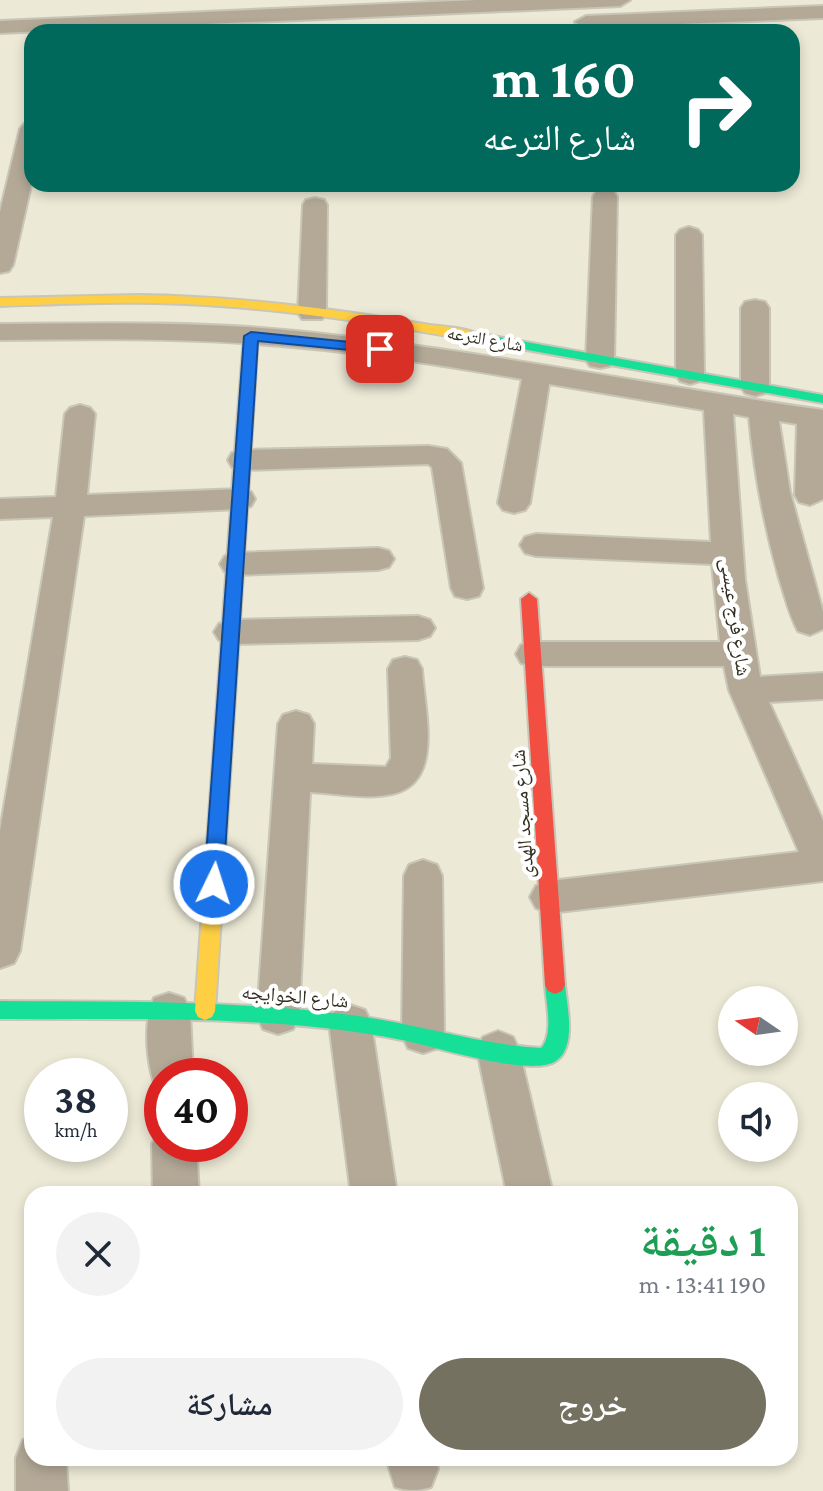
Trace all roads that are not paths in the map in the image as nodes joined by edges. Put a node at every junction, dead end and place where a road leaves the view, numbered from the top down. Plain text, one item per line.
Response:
1 (620, 0) edge
2 (823, 12) edge
3 (69, 24) edge
4 (543, 24) edge
5 (24, 26) edge
6 (0, 27) edge
7 (24, 44) edge
8 (0, 45) edge
9 (24, 163) edge
10 (605, 197) dead end
11 (315, 205) dead end
12 (689, 235) dead end
13 (0, 265) edge
14 (0, 302) edge
15 (755, 308) dead end
16 (312, 313) junction
17 (251, 336) junction
18 (1, 338) edge
19 (600, 360) junction
20 (537, 373) junction
21 (690, 375) junction
22 (759, 398) junction
23 (718, 403) junction
24 (819, 412) edge
25 (80, 414) dead end
26 (243, 460) junction
27 (810, 495) dead end
28 (240, 499) junction
29 (514, 503) dead end
30 (70, 506) junction
31 (0, 509) edge
32 (536, 545) dead end
33 (727, 554) junction
34 (378, 559) dead end
35 (236, 564) junction
36 (467, 588) dead end
37 (529, 599) dead end
38 (810, 623) dead end
39 (418, 628) dead end
40 (231, 632) junction
41 (533, 654) junction
42 (738, 654) junction
43 (405, 669) dead end
44 (823, 686) edge
45 (746, 690) junction
46 (296, 724) dead end
47 (292, 777) junction
48 (823, 864) edge
49 (423, 876) dead end
50 (550, 897) junction
51 (0, 951) edge
52 (0, 1010) edge
53 (187, 1011) junction
54 (278, 1016) junction
55 (350, 1023) junction
56 (558, 1027) joint
57 (423, 1035) junction
58 (498, 1050) junction
59 (176, 1058) edge
60 (175, 1162) edge
61 (176, 1186) edge
62 (373, 1186) edge
63 (528, 1186) edge
64 (41, 1466) edge
65 (42, 1491) edge

1 - 3 street
2 - 4 street
5 - 6 street
7 - 8 street
9 - 13 street
10 - 19 street
11 - 16 street
12 - 21 street
14 - 16 street, شارع الترعه
15 - 22 street
16 - 19 street, شارع الترعه
17 - 18 street, شارع الترعه
17 - 20 street, شارع الترعه
17 - 26 street
19 - 21 street, شارع الترعه
20 - 23 street, شارع الترعه
20 - 29 street
21 - 22 street, شارع الترعه
22 - 23 street, شارع الترعه
22 - 24 street, شارع الترعه
22 - 38 street
23 - 33 street, شارع فرج عيسى
24 - 27 street
25 - 30 street
26 - 28 street
26 - 36 street
28 - 30 street
28 - 35 street
30 - 31 street
30 - 51 street
32 - 33 street
33 - 42 street, شارع فرج عيسى
34 - 35 street
35 - 40 street
37 - 41 street, شارع مسجد الهدى
39 - 40 street
40 - 53 street
41 - 42 street
41 - 50 street, شارع مسجد الهدى
42 - 45 street, شارع فرج عيسى
43 - 47 street
44 - 45 street
45 - 48 street, شارع فرج عيسى
46 - 47 street
47 - 54 street
48 - 50 street
49 - 57 street
50 - 56 street, شارع مسجد الهدى
52 - 53 street, شارع الخوايجه
53 - 54 street, شارع الخوايجه
53 - 59 street
54 - 55 street, شارع الخوايجه
55 - 57 street, شارع الخوايجه
55 - 62 street
56 - 58 street, شارع الخوايجه
57 - 58 street, شارع الخوايجه
58 - 63 street
60 - 61 street
64 - 65 street

